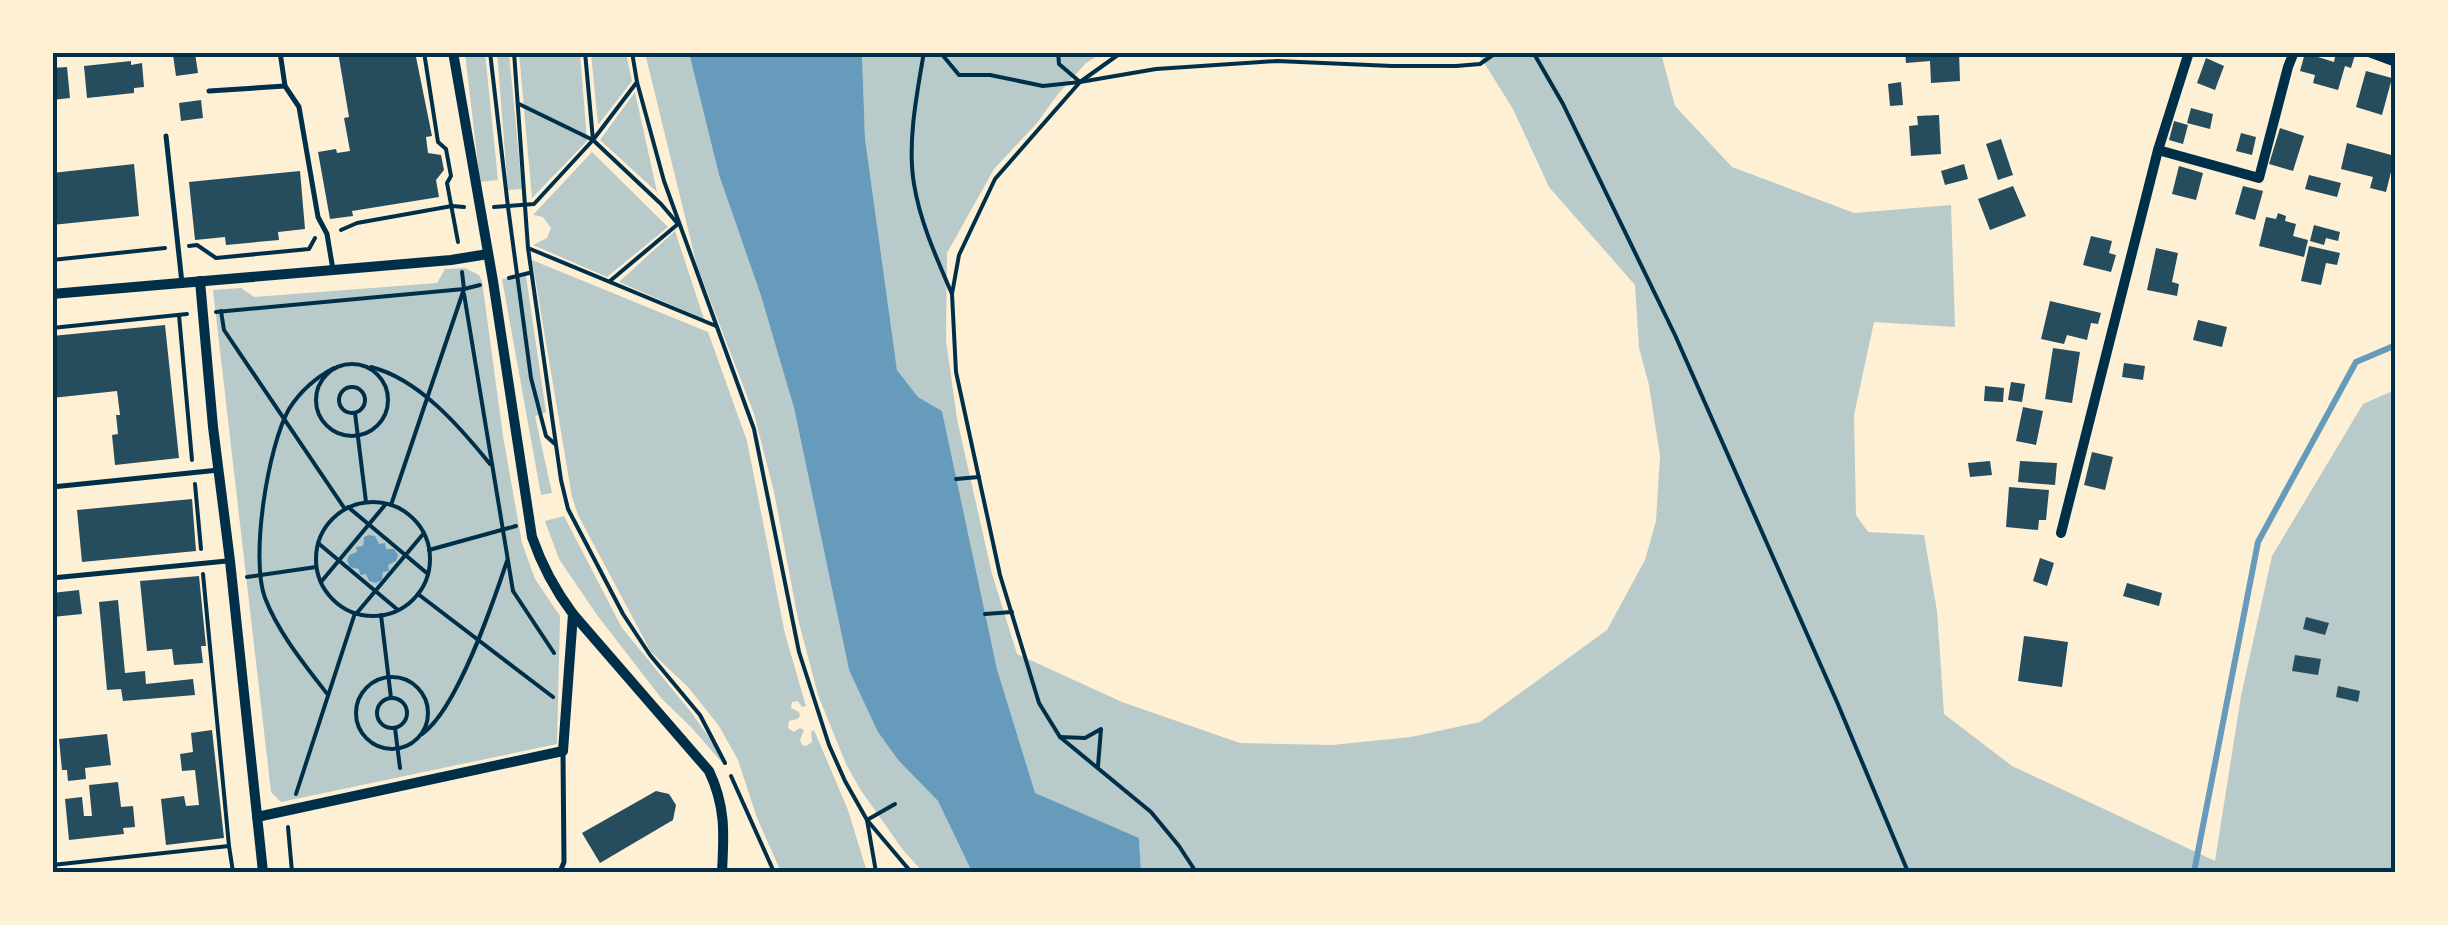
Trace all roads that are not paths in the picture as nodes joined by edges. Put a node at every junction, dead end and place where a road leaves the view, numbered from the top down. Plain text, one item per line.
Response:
1 (280, 52) edge
2 (453, 52) edge
3 (2189, 52) edge
4 (2294, 52) edge
5 (2369, 52) edge
6 (2396, 62) edge
7 (285, 86) junction
8 (208, 91) dead end
9 (166, 136) dead end
10 (2158, 150) junction
11 (488, 254) junction
12 (333, 270) junction
13 (200, 281) junction
14 (182, 283) junction
15 (52, 294) edge
16 (219, 470) junction
17 (52, 487) edge
18 (2060, 534) dead end
19 (230, 561) junction
20 (52, 578) edge
21 (573, 614) junction
22 (564, 750) junction
23 (258, 817) junction
24 (264, 872) edge
25 (560, 872) edge
26 (722, 872) edge

1 - 7 lane
2 - 11 street
3 - 10 street
4 - 10 street
5 - 6 street
7 - 8 lane
7 - 12 lane
9 - 14 lane
10 - 18 street
11 - 12 street
11 - 21 street
12 - 13 street
13 - 14 street
13 - 16 street
14 - 15 street
16 - 17 lane
16 - 19 street
19 - 20 lane
19 - 23 street
21 - 22 street
21 - 26 street
22 - 23 street
22 - 25 lane
23 - 24 street

